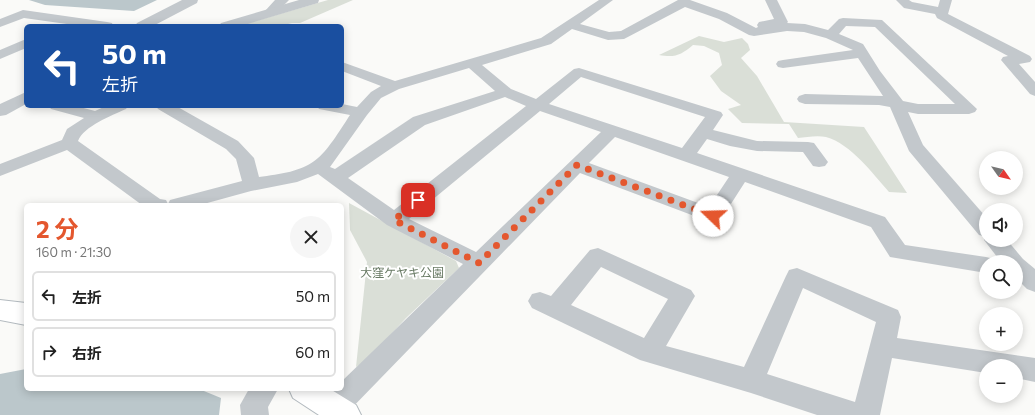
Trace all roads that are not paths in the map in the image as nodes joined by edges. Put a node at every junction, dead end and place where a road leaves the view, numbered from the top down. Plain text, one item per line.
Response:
1 (192, 0) edge
2 (208, 0) edge
3 (283, 0) edge
4 (313, 0) edge
5 (607, 0) edge
6 (771, 0) edge
7 (902, 0) edge
8 (684, 1) edge
9 (944, 6) edge
10 (271, 11) junction
11 (0, 24) edge
12 (68, 24) edge
13 (146, 24) edge
14 (163, 24) edge
15 (232, 24) edge
16 (571, 25) junction
17 (746, 28) junction
18 (831, 35) junction
19 (24, 44) edge
20 (862, 53) junction
21 (0, 55) edge
22 (1032, 62) edge
23 (471, 63) junction
24 (783, 64) dead end
25 (344, 67) edge
26 (394, 86) junction
27 (24, 87) edge
28 (1035, 91) edge
29 (506, 92) junction
30 (24, 98) edge
31 (0, 99) edge
32 (805, 99) dead end
33 (897, 104) junction
34 (538, 105) junction
35 (65, 108) edge
36 (115, 108) edge
37 (168, 108) edge
38 (337, 108) edge
39 (0, 111) edge
40 (361, 112) junction
41 (97, 116) junction
42 (612, 130) junction
43 (703, 132) junction
44 (69, 142) junction
45 (686, 156) junction
46 (820, 162) dead end
47 (577, 165) junction
48 (0, 170) edge
49 (327, 173) junction
50 (740, 175) junction
51 (252, 185) junction
52 (153, 203) edge
53 (184, 203) edge
54 (394, 220) junction
55 (979, 222) edge
56 (1001, 247) edge
57 (1008, 255) edge
58 (479, 263) junction
59 (979, 264) edge
60 (0, 310) edge
61 (24, 314) edge
62 (882, 346) junction
63 (649, 352) junction
64 (979, 361) edge
65 (1023, 368) edge
66 (1035, 370) edge
67 (751, 381) junction
68 (263, 391) edge
69 (307, 391) edge
70 (339, 411) edge
71 (255, 415) edge
72 (856, 415) edge
73 (866, 415) edge

1 - 13 street
2 - 14 street
3 - 10 street
4 - 10 street
5 - 16 street
6 - 17 street
7 - 9 street
8 - 16 street
8 - 17 street
9 - 22 street
10 - 15 street
11 - 12 street
16 - 23 street
17 - 18 street
18 - 20 street
18 - 33 street
19 - 21 street
20 - 24 street
20 - 33 street
22 - 28 street
23 - 26 street
23 - 29 street
25 - 26 street
26 - 40 street
27 - 31 street
29 - 34 street
29 - 49 street
30 - 39 street
32 - 33 street
33 - 55 street
34 - 42 street
34 - 43 street
34 - 54 street
35 - 41 street
36 - 41 street
37 - 51 street
38 - 40 street
40 - 49 street
41 - 44 street
42 - 45 street
42 - 47 street
43 - 45 street
43 - 46 street
44 - 48 street
44 - 52 street
45 - 50 street
47 - 50 street
47 - 58 street
49 - 51 street
49 - 54 street
50 - 59 street
51 - 53 street
54 - 58 street
56 - 57 street
58 - 70 street
60 - 61 main road
62 - 64 street
62 - 67 street
62 - 73 street
63 - 63 street
63 - 67 street
65 - 66 street
67 - 72 street
68 - 71 street
69 - 70 main road

